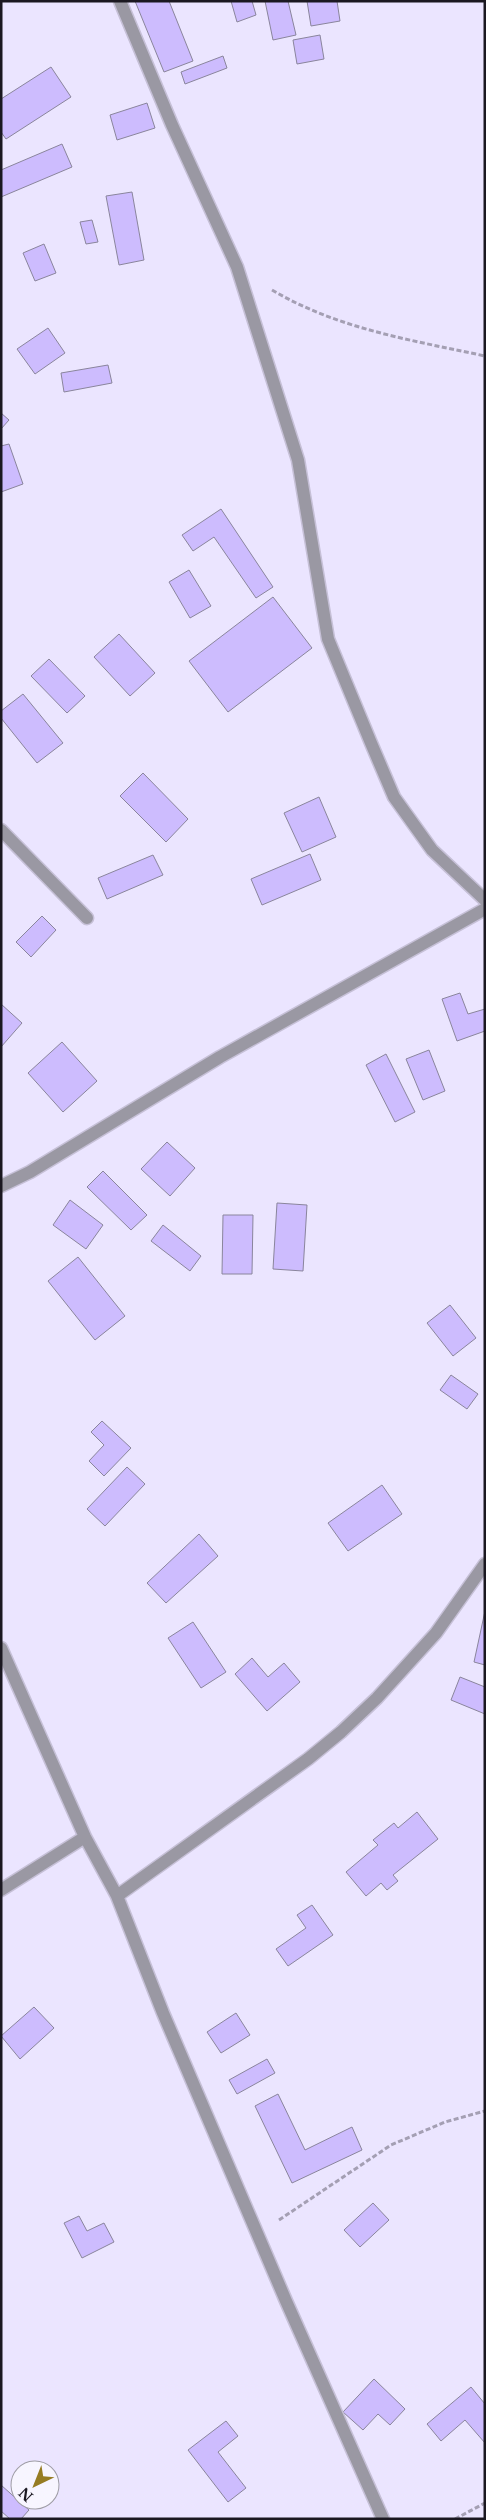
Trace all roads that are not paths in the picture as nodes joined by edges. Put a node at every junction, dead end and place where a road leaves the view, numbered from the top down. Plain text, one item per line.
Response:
1 (120, 1) edge
2 (1, 830) edge
3 (485, 900) edge
4 (485, 909) edge
5 (87, 918) dead end
6 (1, 1186) edge
7 (485, 1564) edge
8 (481, 1579) edge
9 (1, 1648) edge
10 (85, 1837) junction
11 (1, 1890) edge
12 (117, 1896) junction
13 (383, 2519) edge

1 - 3 street
2 - 5 street
4 - 6 street
7 - 8 street
8 - 12 street
9 - 10 street
10 - 11 street
10 - 12 street
12 - 13 street

